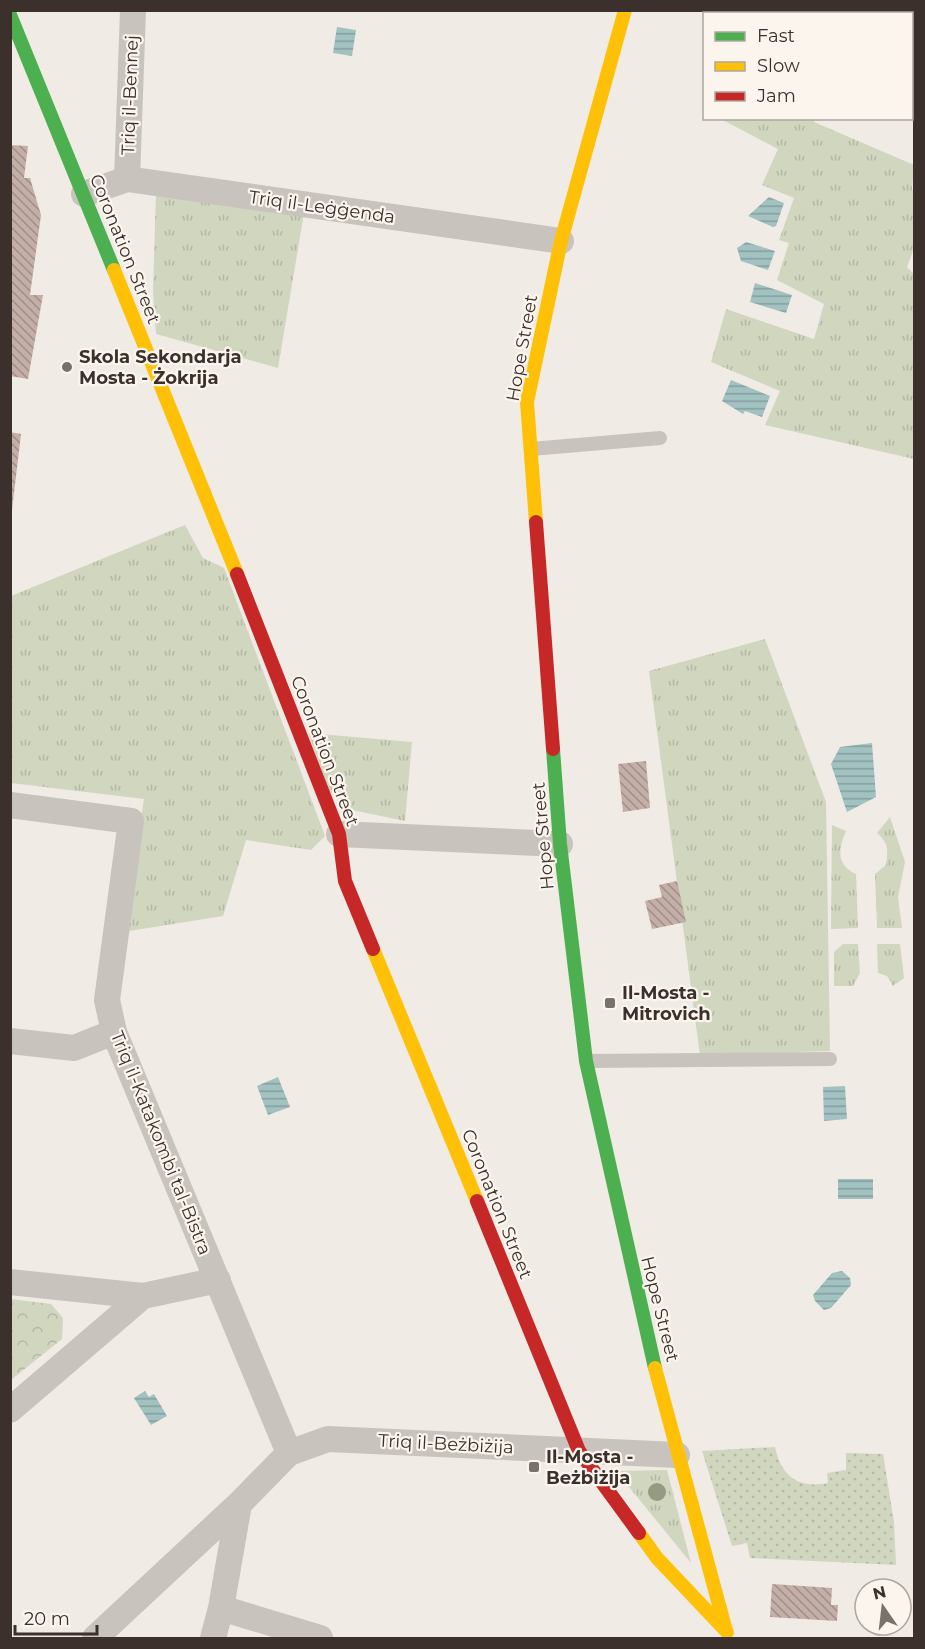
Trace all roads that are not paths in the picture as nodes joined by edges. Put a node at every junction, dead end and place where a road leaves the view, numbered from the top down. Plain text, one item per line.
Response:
1 (133, 10) edge
2 (10, 15) edge
3 (625, 15) edge
4 (127, 179) junction
5 (84, 194) junction
6 (561, 241) junction
7 (660, 438) dead end
8 (531, 449) junction
9 (10, 805) edge
10 (339, 834) junction
11 (560, 844) junction
12 (114, 1032) junction
13 (10, 1041) edge
14 (830, 1059) dead end
15 (586, 1061) junction
16 (218, 1280) junction
17 (10, 1282) edge
18 (142, 1296) junction
19 (10, 1410) edge
20 (579, 1451) junction
21 (289, 1453) junction
22 (677, 1455) junction
23 (239, 1504) junction
24 (221, 1608) junction
25 (729, 1635) edge
26 (94, 1638) edge
27 (213, 1638) edge
28 (320, 1638) edge

1 - 4 street, Triq il-Bennej
2 - 5 street, Coronation Street
3 - 6 street, Hope Street
4 - 5 street, Triq il-Leġġenda
4 - 6 street, Triq il-Leġġenda
5 - 10 street, Coronation Street
6 - 8 street, Hope Street
7 - 8 lane
8 - 11 street, Hope Street
9 - 12 street, Triq il-Katakombi tal-Bistra
10 - 11 street
10 - 20 street, Coronation Street
11 - 15 street, Hope Street
12 - 13 street
12 - 16 street, Triq il-Katakombi tal-Bistra
14 - 15 lane
15 - 22 street, Hope Street
16 - 18 street
16 - 21 street, Triq il-Katakombi tal-Bistra
17 - 18 street
18 - 19 street
20 - 21 street, Triq il-Beżbiżija
20 - 22 street, Triq il-Beżbiżija
20 - 25 street, Coronation Street
21 - 23 street
22 - 25 street, Hope Street
23 - 24 street
23 - 26 street
24 - 27 street
24 - 28 street

